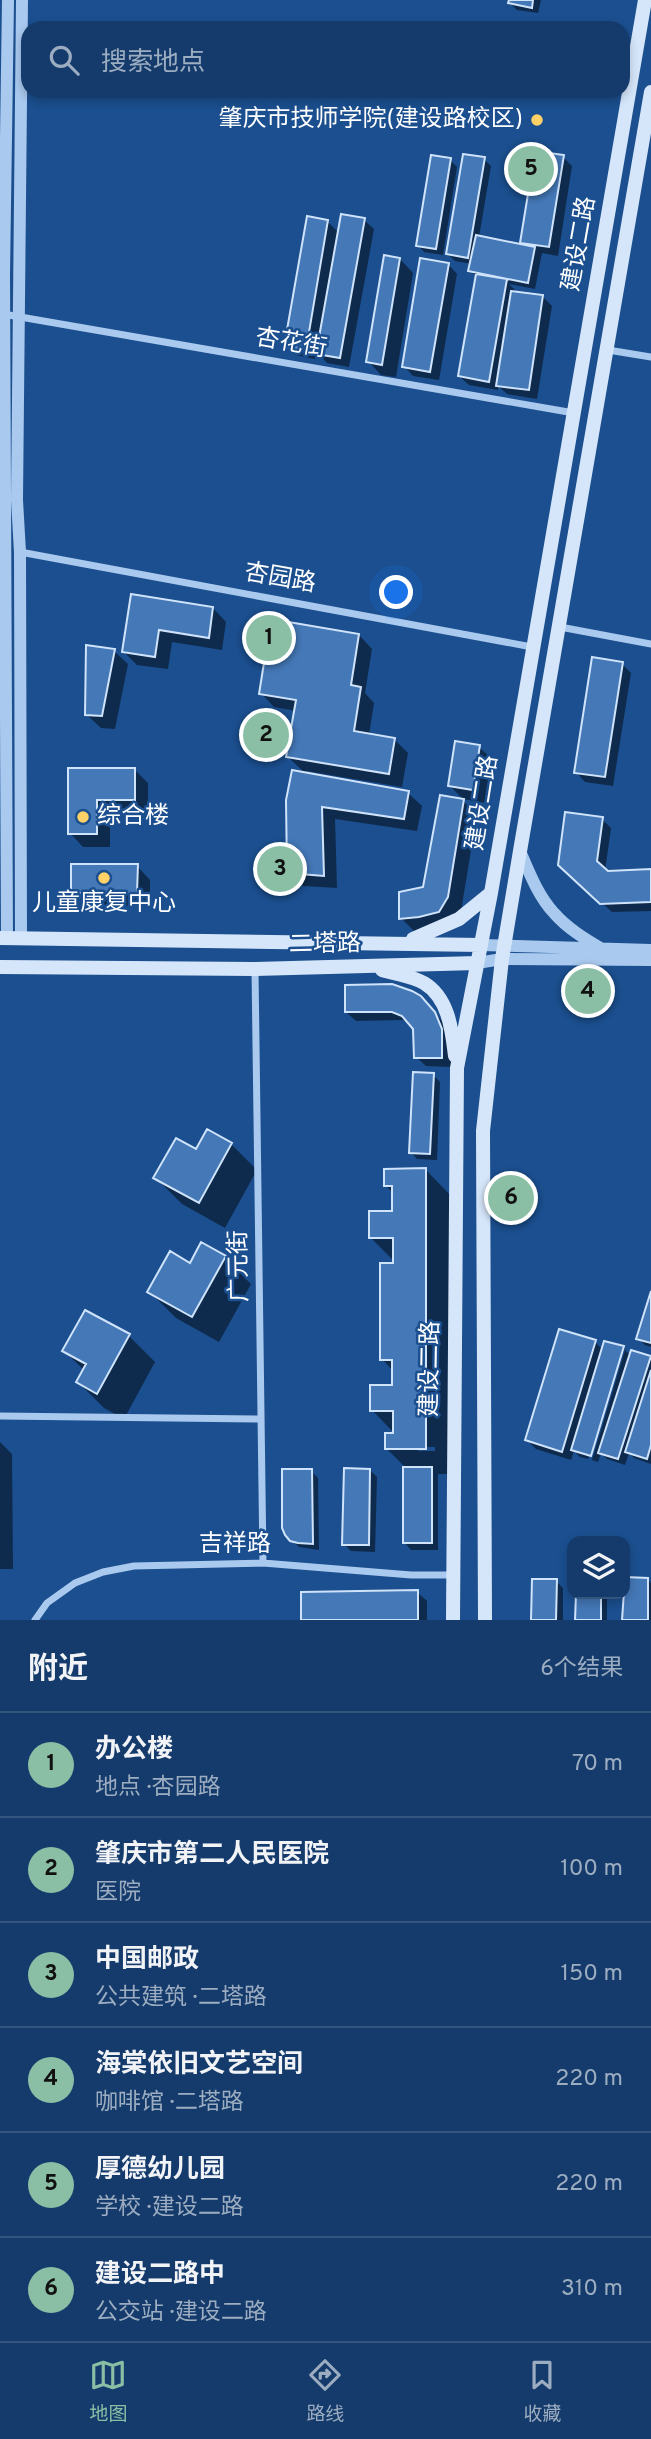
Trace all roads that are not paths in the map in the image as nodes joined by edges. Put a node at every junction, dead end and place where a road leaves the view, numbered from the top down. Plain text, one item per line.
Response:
1 (8, 0) edge
2 (22, 0) edge
3 (645, 0) edge
4 (22, 21) edge
5 (21, 79) edge
6 (630, 88) edge
7 (651, 92) edge
8 (628, 98) edge
9 (647, 148) edge
10 (2, 314) edge
11 (18, 317) junction
12 (608, 350) junction
13 (651, 357) edge
14 (575, 413) junction
15 (3, 545) edge
16 (20, 552) junction
17 (560, 627) junction
18 (651, 644) edge
19 (533, 646) junction
20 (520, 851) junction
21 (491, 893) junction
22 (9, 937) edge
23 (405, 942) junction
24 (481, 945) junction
25 (602, 950) junction
26 (651, 950) edge
27 (503, 952) junction
28 (651, 960) edge
29 (477, 962) junction
30 (371, 966) junction
31 (0, 967) edge
32 (255, 969) junction
33 (457, 1068) junction
34 (456, 1127) junction
35 (483, 1131) junction
36 (0, 1416) edge
37 (261, 1419) junction
38 (263, 1563) junction
39 (452, 1575) junction
40 (35, 1620) edge
41 (453, 1620) edge
42 (485, 1620) edge

1 - 10 street
2 - 4 street
3 - 6 main road, 建设二路
5 - 11 street
7 - 9 main road, 建设二路
8 - 14 main road, 建设二路
9 - 12 main road, 建设二路
10 - 11 street, 杏花街
10 - 15 street
11 - 14 street, 杏花街
11 - 16 street
12 - 13 street
12 - 17 main road, 建设二路
14 - 19 main road, 建设二路
15 - 16 street, 杏园路
15 - 22 street
16 - 19 street, 杏园路
16 - 22 street
17 - 18 street
17 - 20 main road, 建设二路
19 - 21 main road, 建设二路
20 - 25 street
20 - 27 main road, 建设二路
21 - 23 main road
21 - 24 main road, 建设二路
22 - 23 main road, 二塔路
23 - 24 main road, 二塔路
24 - 27 street
24 - 29 main road, 建设二路
25 - 26 street, 二塔路
25 - 27 street, 二塔路
27 - 28 street, 二塔路
27 - 29 street, 二塔路
27 - 35 main road, 建设二路
29 - 30 main road, 二塔路
29 - 33 main road, 建设二路
30 - 32 main road, 二塔路
30 - 33 main road
31 - 32 main road, 二塔路
32 - 37 street, 广元街
33 - 34 main road, 建设二路
34 - 35 main road
34 - 39 main road, 建设二路
35 - 42 main road, 建设二路
36 - 37 street
37 - 38 street, 广元街
38 - 39 street, 吉祥路
38 - 40 street, 吉祥路
39 - 41 main road, 建设二路

